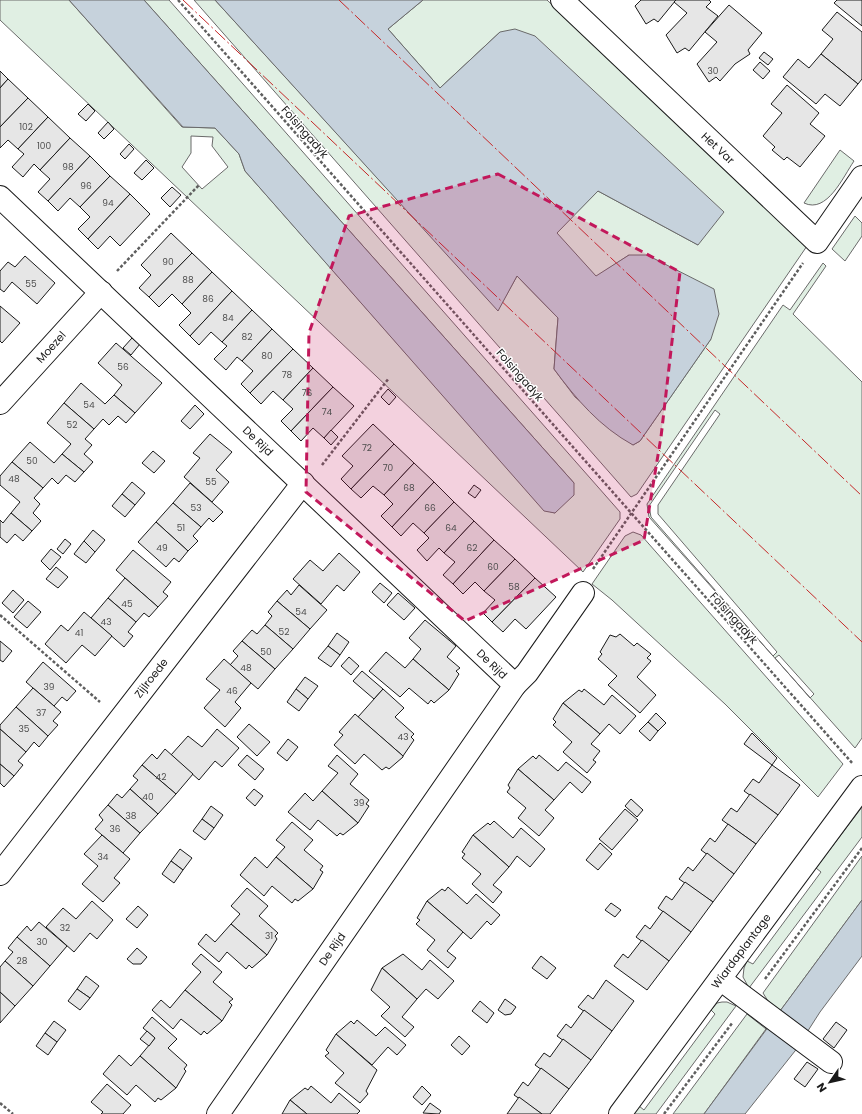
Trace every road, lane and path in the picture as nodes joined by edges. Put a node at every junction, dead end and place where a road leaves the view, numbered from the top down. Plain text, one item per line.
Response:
1 (178, 0) edge
2 (562, 0) edge
3 (862, 177) edge
4 (199, 185) dead end
5 (0, 197) edge
6 (817, 242) junction
7 (101, 292) junction
8 (389, 378) dead end
9 (0, 403) edge
10 (303, 483) junction
11 (631, 513) junction
12 (583, 593) joint
13 (0, 615) edge
14 (515, 685) junction
15 (120, 719) junction
16 (849, 760) dead end
17 (862, 788) edge
18 (0, 874) edge
19 (720, 979) junction
20 (831, 1062) dead end
21 (0, 1103) edge
22 (13, 1114) edge
23 (218, 1114) edge
24 (620, 1114) edge

1 - 11 path, Folsingadyk
2 - 6 street, Het Var
3 - 6 street
4 - 7 path
5 - 7 street, De Rijd
6 - 11 path
7 - 9 street, Moezel
7 - 10 street, De Rijd
8 - 10 path
10 - 14 street, De Rijd
10 - 15 street, Zijlroede
11 - 12 path
11 - 16 path, Folsingadyk
12 - 14 street, De Rijd
13 - 15 path
14 - 23 street, De Rijd
15 - 18 street, Zijlroede
17 - 19 street, Wiardaplantage
19 - 20 street
19 - 24 street, Wiardaplantage
21 - 22 path

